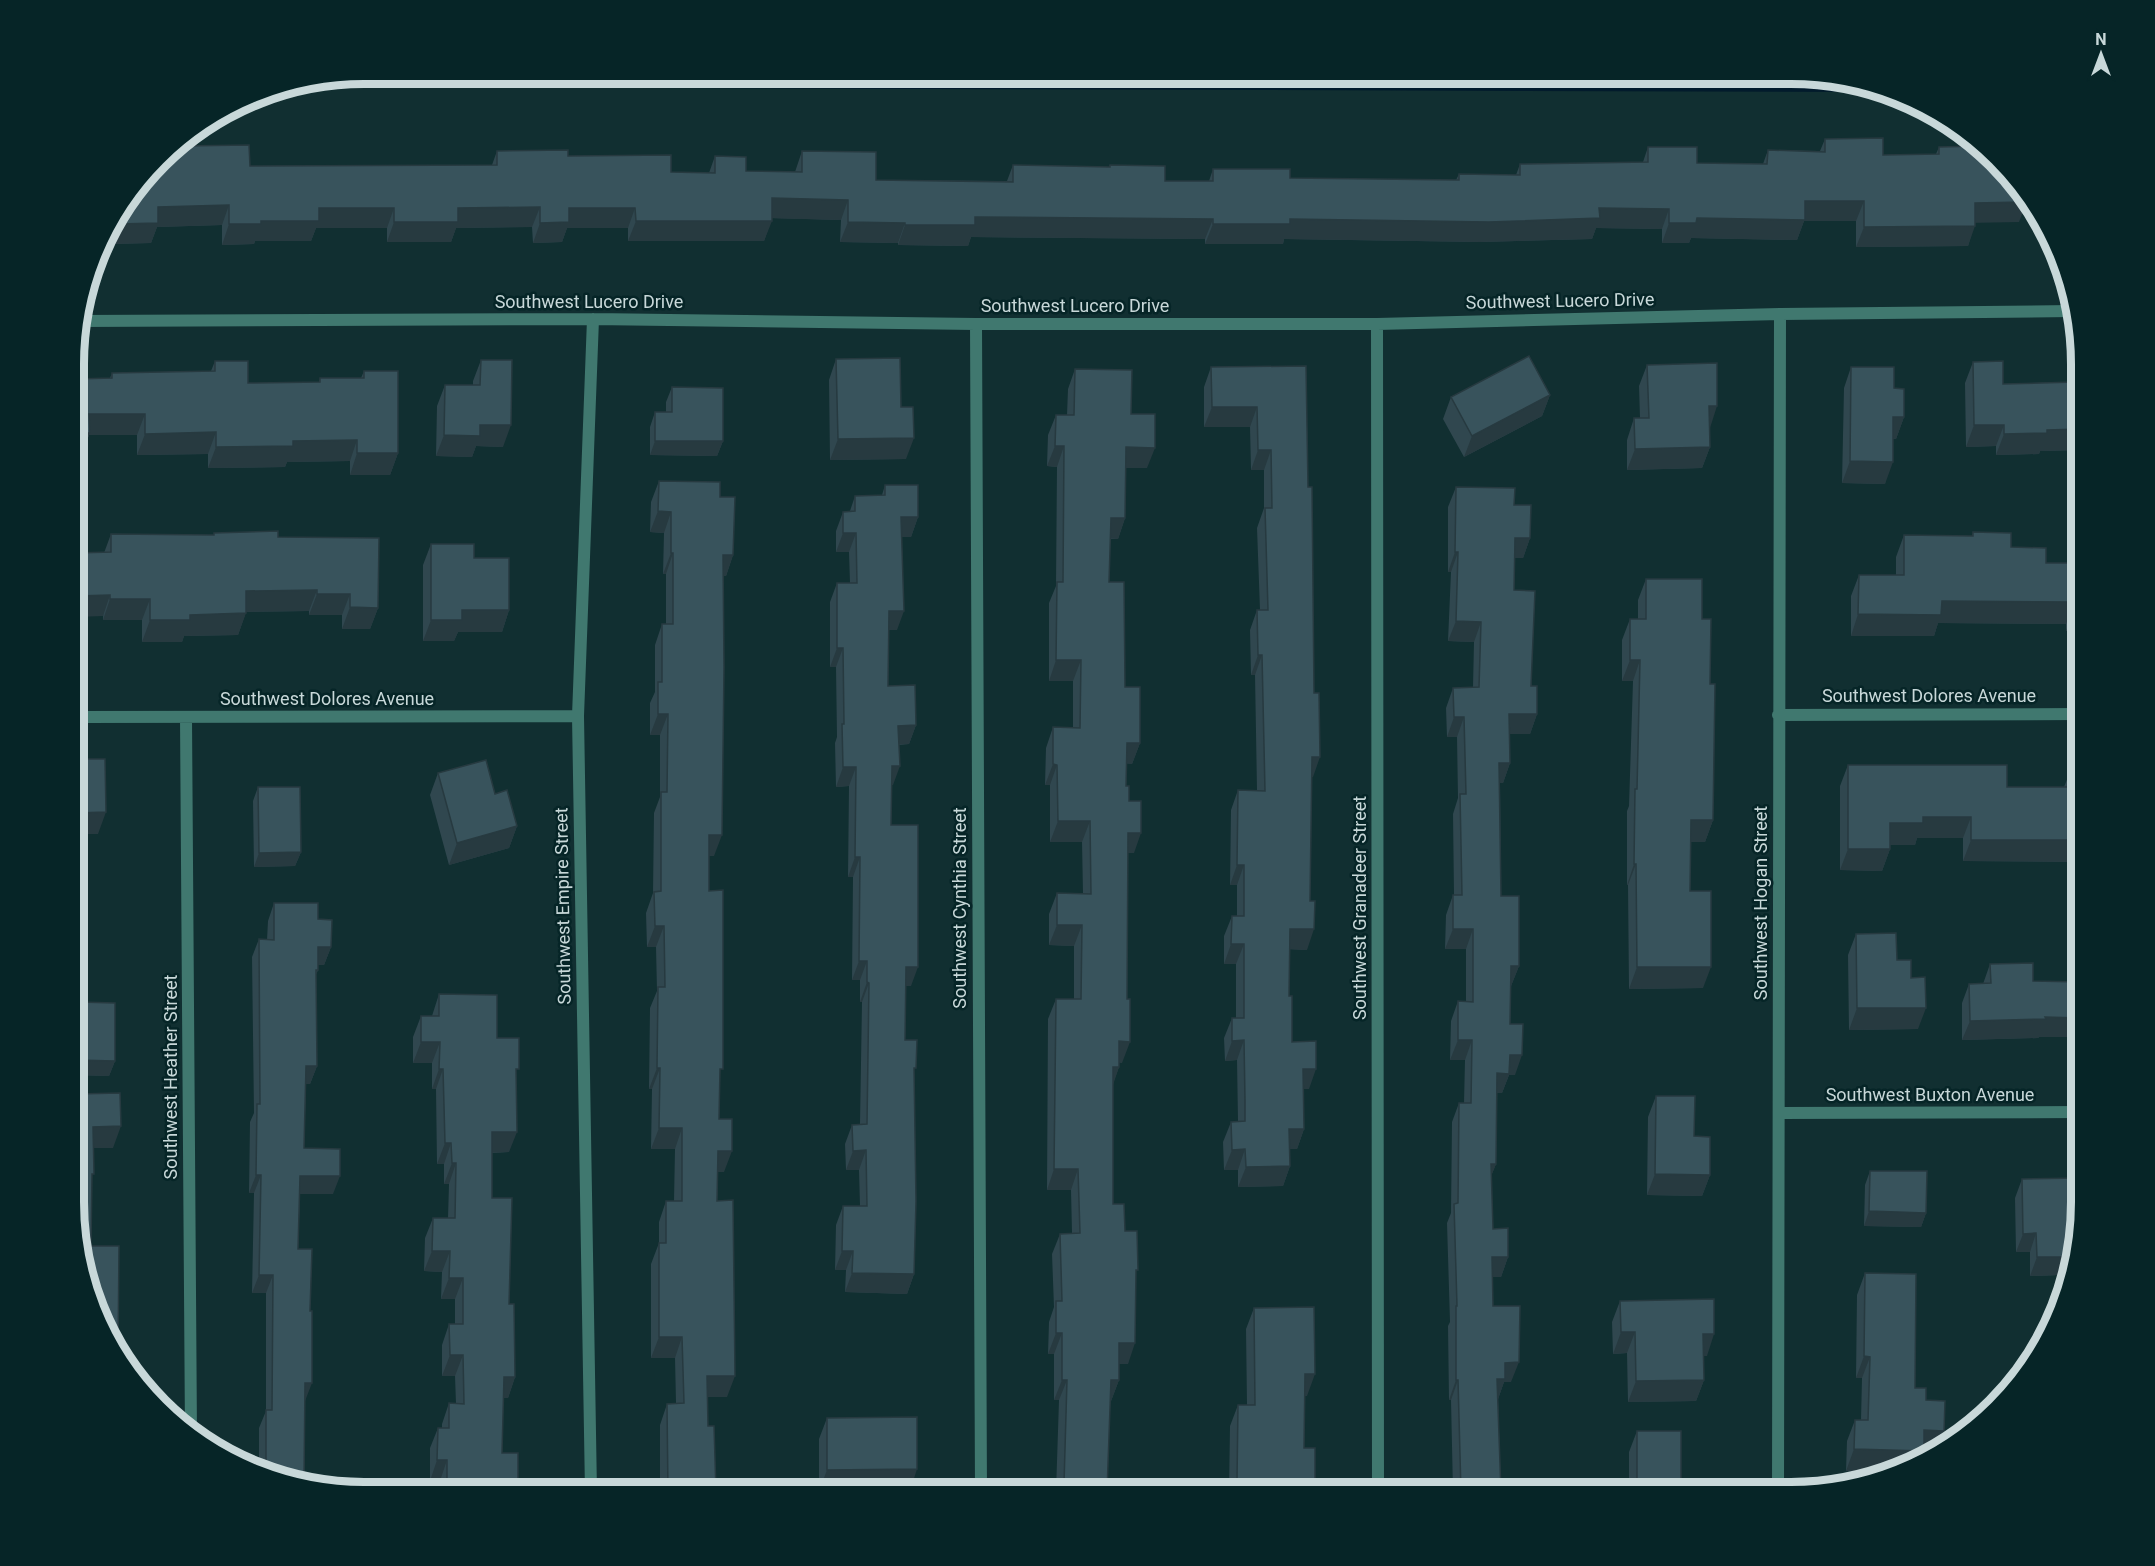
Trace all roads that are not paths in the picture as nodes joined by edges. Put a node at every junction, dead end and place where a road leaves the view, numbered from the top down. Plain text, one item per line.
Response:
1 (2066, 311) edge
2 (1780, 314) junction
3 (593, 319) junction
4 (87, 321) edge
5 (976, 324) junction
6 (1377, 324) junction
7 (2071, 714) edge
8 (1778, 715) junction
9 (578, 716) junction
10 (84, 717) edge
11 (186, 718) junction
12 (2071, 1112) edge
13 (1780, 1113) junction
14 (191, 1422) edge
15 (591, 1482) edge
16 (981, 1482) edge
17 (1378, 1482) edge
18 (1778, 1482) edge

1 - 2 street, Southwest Lucero Drive
2 - 6 street, Southwest Lucero Drive
2 - 8 street, Southwest Hogan Street
3 - 4 street, Southwest Lucero Drive
3 - 5 street, Southwest Lucero Drive
3 - 9 street, Southwest Empire Street
5 - 6 street, Southwest Lucero Drive
5 - 16 street, Southwest Cynthia Street
6 - 17 street, Southwest Granadeer Street
7 - 8 street, Southwest Dolores Avenue
8 - 13 street, Southwest Hogan Street
9 - 11 street, Southwest Dolores Avenue
9 - 15 street, Southwest Empire Street
10 - 11 street, Southwest Dolores Avenue
11 - 14 street, Southwest Heather Street
12 - 13 street, Southwest Buxton Avenue
13 - 18 street, Southwest Hogan Street

